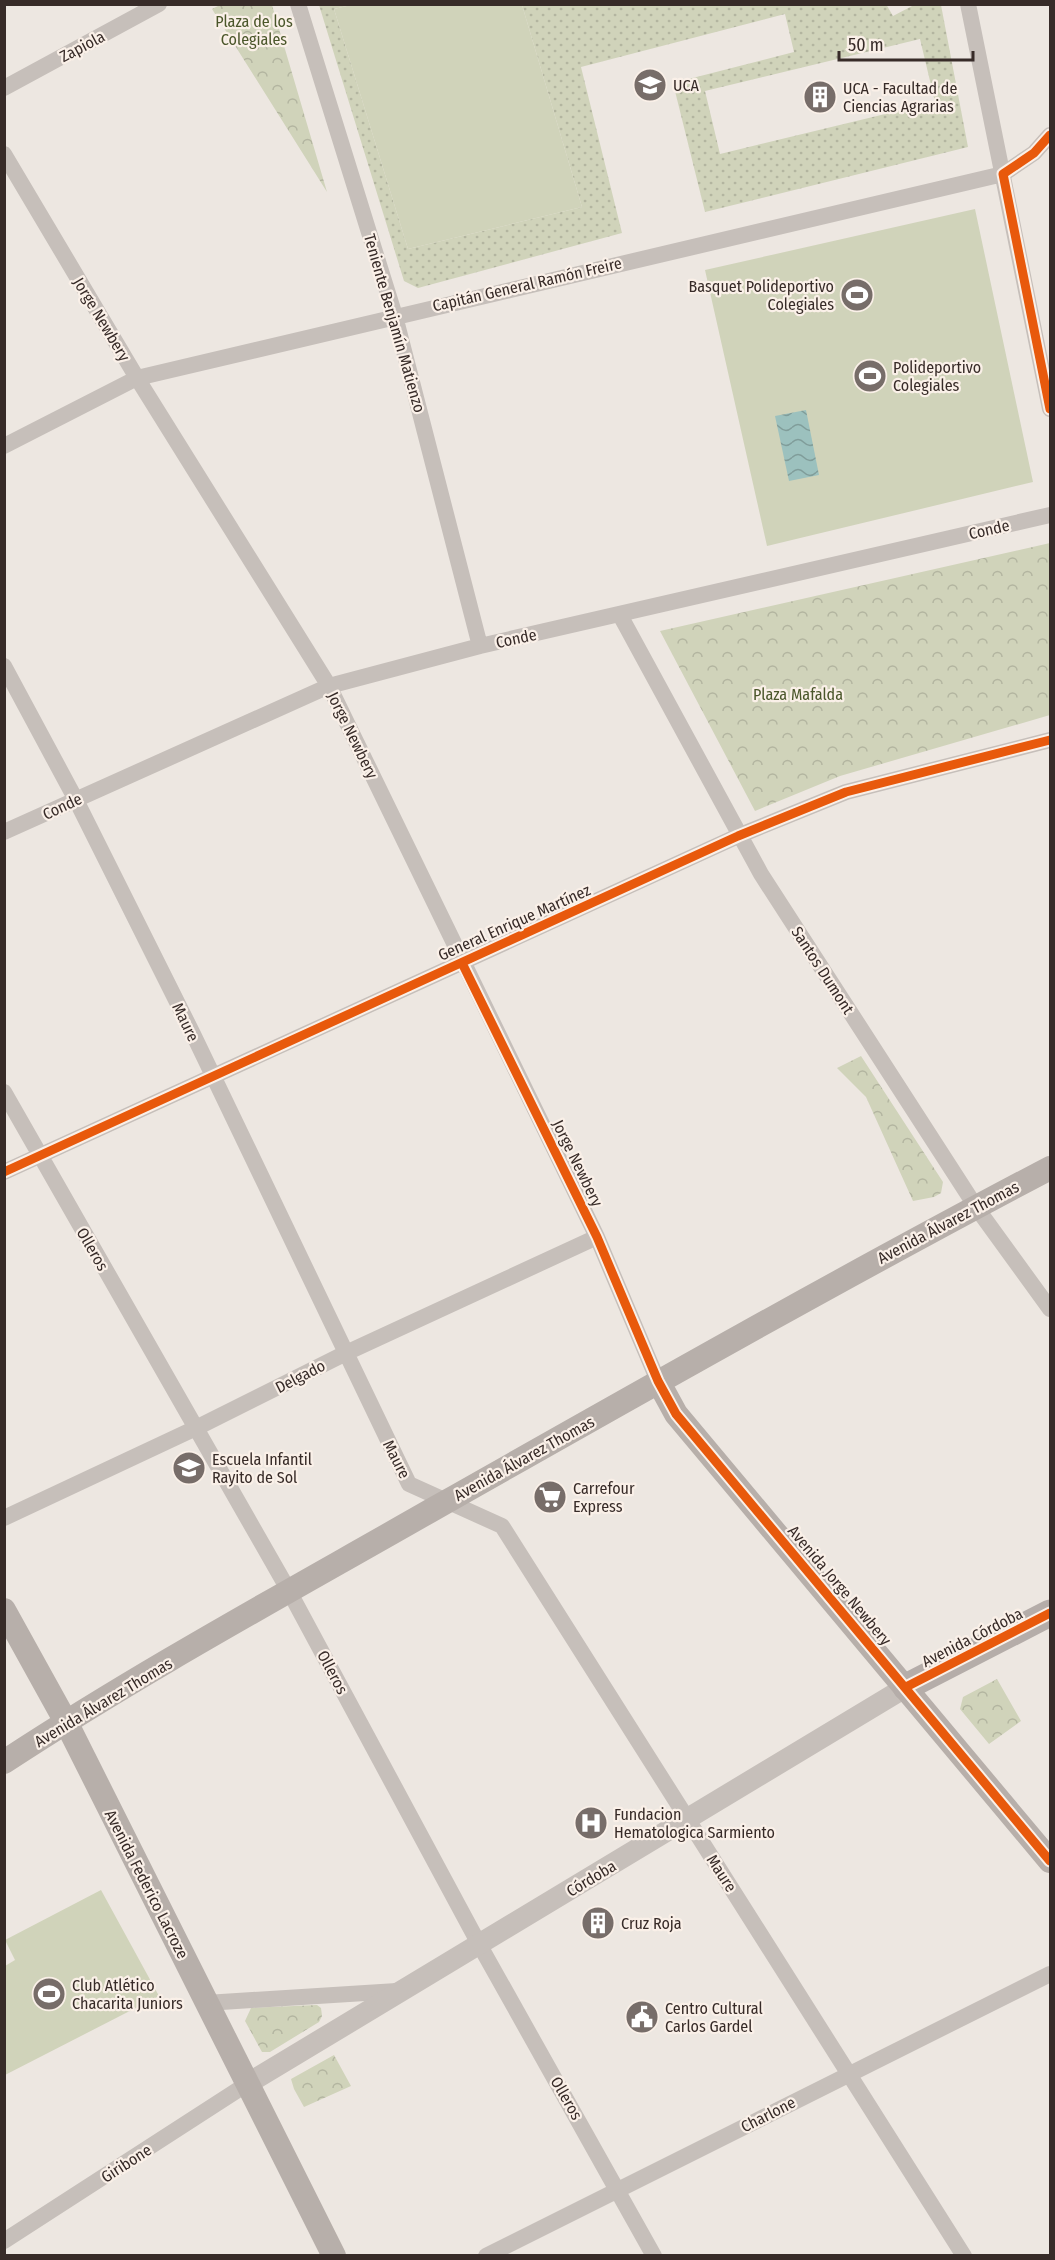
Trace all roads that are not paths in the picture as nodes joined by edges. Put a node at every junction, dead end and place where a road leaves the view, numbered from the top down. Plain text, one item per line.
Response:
1 (159, 4) edge
2 (298, 4) edge
3 (968, 4) edge
4 (4, 88) edge
5 (1050, 135) edge
6 (4, 154) edge
7 (1003, 174) junction
8 (395, 316) junction
9 (137, 378) junction
10 (1050, 409) edge
11 (4, 446) edge
12 (1050, 515) edge
13 (620, 615) junction
14 (480, 646) junction
15 (4, 666) edge
16 (329, 686) junction
17 (1050, 740) edge
18 (76, 800) junction
19 (4, 832) edge
20 (738, 836) junction
21 (462, 963) junction
22 (211, 1076) junction
23 (4, 1092) edge
24 (39, 1156) junction
25 (1050, 1168) edge
26 (4, 1172) edge
27 (976, 1208) junction
28 (597, 1237) junction
29 (1050, 1310) edge
30 (346, 1353) junction
31 (658, 1381) junction
32 (198, 1427) junction
33 (447, 1502) junction
34 (4, 1518) edge
35 (289, 1591) junction
36 (4, 1610) edge
37 (1050, 1613) edge
38 (906, 1688) junction
39 (66, 1722) junction
40 (4, 1762) edge
41 (688, 1819) junction
42 (1050, 1861) edge
43 (479, 1944) junction
44 (1050, 1974) edge
45 (397, 1991) junction
46 (206, 2003) junction
47 (851, 2075) junction
48 (247, 2084) junction
49 (619, 2190) junction
50 (4, 2241) edge
51 (334, 2256) edge
52 (486, 2256) edge
53 (654, 2256) edge
54 (964, 2256) edge

1 - 4 street, Zapiola
2 - 8 street, Teniente Benjamín Matienzo
3 - 7 street
5 - 7 street, Capitán General Ramón Freire
6 - 9 street, Jorge Newbery
7 - 8 street, Capitán General Ramón Freire
7 - 10 street
8 - 9 street, Capitán General Ramón Freire
8 - 14 street, Teniente Benjamín Matienzo
9 - 11 street, Capitán General Ramón Freire
9 - 16 street, Jorge Newbery
12 - 13 street, Conde
13 - 14 street, Conde
13 - 20 street, Santos Dumont
14 - 16 street, Conde
15 - 18 street, Maure
16 - 18 street, Conde
16 - 21 street, Jorge Newbery
17 - 20 street, General Enrique Martínez
18 - 19 street, Conde
18 - 22 street, Maure
20 - 21 street, General Enrique Martínez
20 - 27 street, Santos Dumont
21 - 22 street, General Enrique Martínez
21 - 28 street, Jorge Newbery
22 - 24 street, General Enrique Martínez
22 - 30 street, Maure
23 - 24 street, Olleros
24 - 26 street, General Enrique Martínez
24 - 32 street, Olleros
25 - 27 main road, Avenida Álvarez Thomas
27 - 29 street, Santos Dumont
27 - 31 main road, Avenida Álvarez Thomas
28 - 30 street, Delgado
28 - 31 street, Jorge Newbery
30 - 32 street, Delgado
30 - 33 street, Maure
31 - 33 main road, Avenida Álvarez Thomas
31 - 38 main road, Avenida Jorge Newbery
32 - 34 street, Delgado
32 - 35 street, Olleros
33 - 35 main road, Avenida Álvarez Thomas
33 - 41 street, Maure
35 - 39 main road, Avenida Álvarez Thomas
35 - 43 street, Olleros
36 - 39 main road, Avenida Federico Lacroze
37 - 38 main road, Avenida Córdoba
38 - 41 street, Córdoba
38 - 42 main road, Avenida Jorge Newbery
39 - 40 main road, Avenida Álvarez Thomas
39 - 46 main road, Avenida Federico Lacroze
41 - 43 street, Córdoba
41 - 47 street, Maure
43 - 45 street, Córdoba
43 - 49 street, Olleros
44 - 47 street, Charlone
45 - 46 street, Córdoba
45 - 48 street, Córdoba
46 - 48 main road, Avenida Federico Lacroze
47 - 49 street, Charlone
47 - 54 street, Maure
48 - 50 street, Giribone
48 - 51 main road, Avenida Federico Lacroze
49 - 52 street, Charlone
49 - 53 street, Olleros

